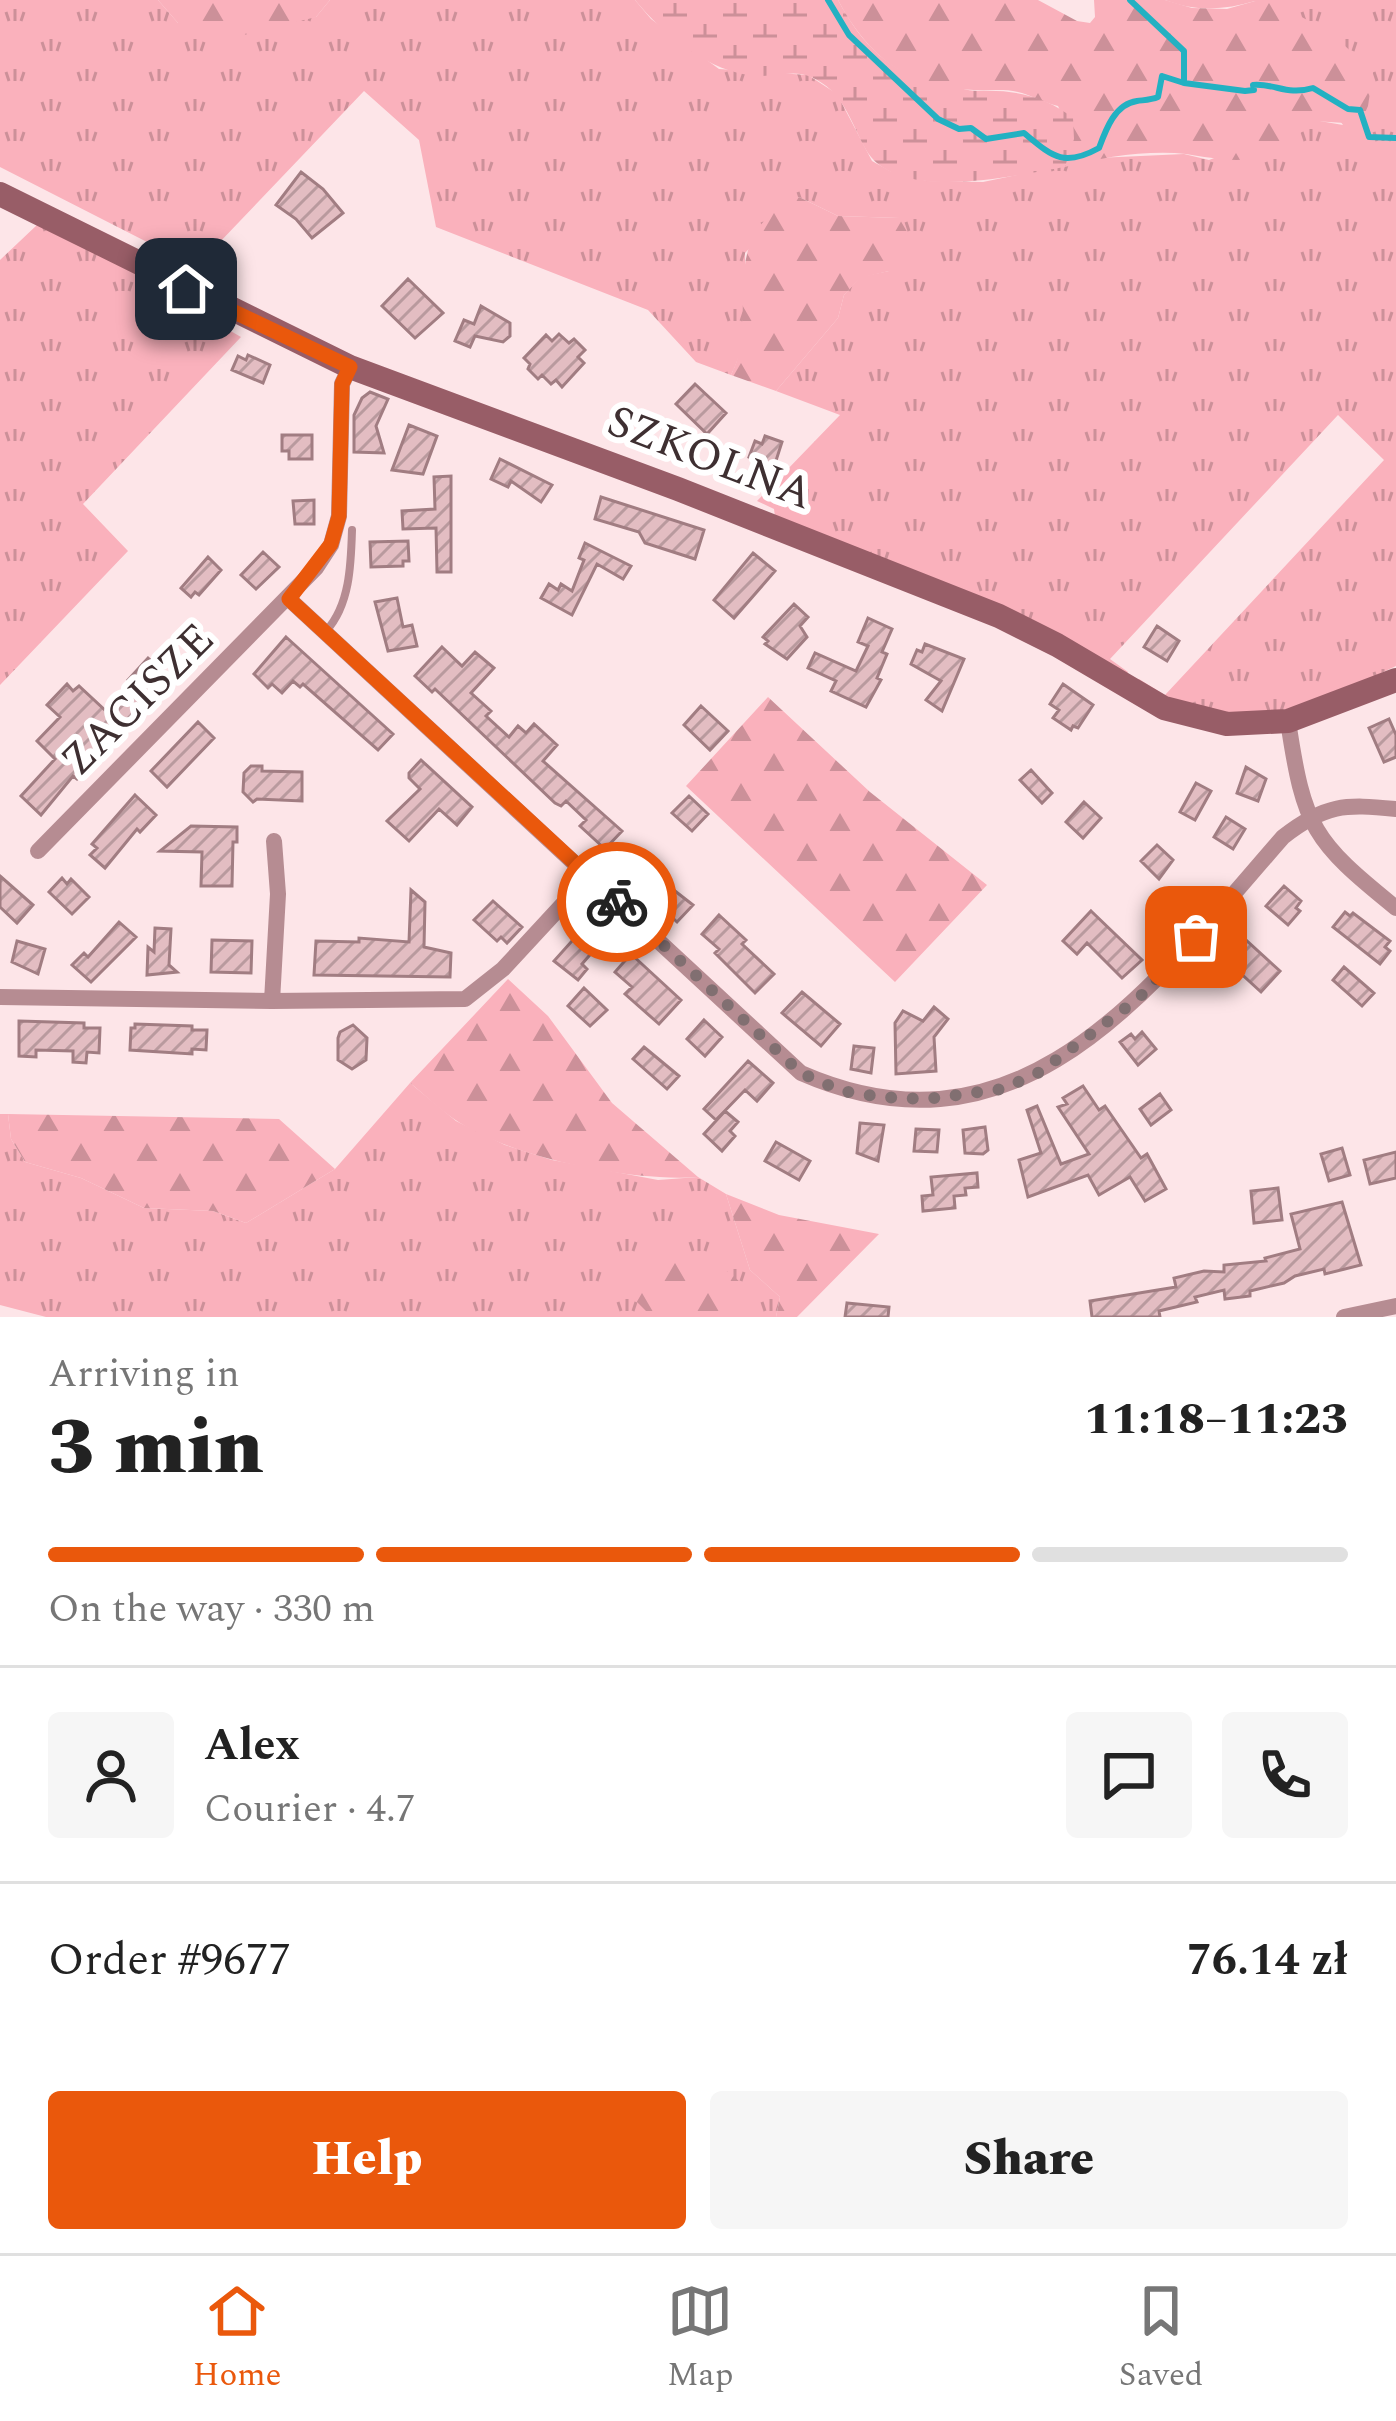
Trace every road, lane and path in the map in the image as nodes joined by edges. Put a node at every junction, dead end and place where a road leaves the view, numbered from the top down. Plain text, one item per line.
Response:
1 (0, 194) edge
2 (350, 367) junction
3 (352, 530) dead end
4 (289, 599) junction
5 (325, 632) junction
6 (1396, 680) edge
7 (1288, 721) junction
8 (1396, 809) edge
9 (1310, 816) junction
10 (274, 841) dead end
11 (38, 851) dead end
12 (589, 877) junction
13 (1396, 908) edge
14 (0, 997) edge
15 (272, 1001) junction
16 (1396, 1306) edge
17 (1344, 1317) edge

1 - 2 street, SZKOLNA
2 - 4 street, ZACISZE
2 - 7 street, SZKOLNA
3 - 5 lane
4 - 5 street
4 - 11 street, ZACISZE
5 - 12 street
6 - 7 street, SZKOLNA
7 - 9 street
8 - 9 street
9 - 12 street
9 - 13 street
10 - 15 street
12 - 15 street
14 - 15 street
16 - 17 street

